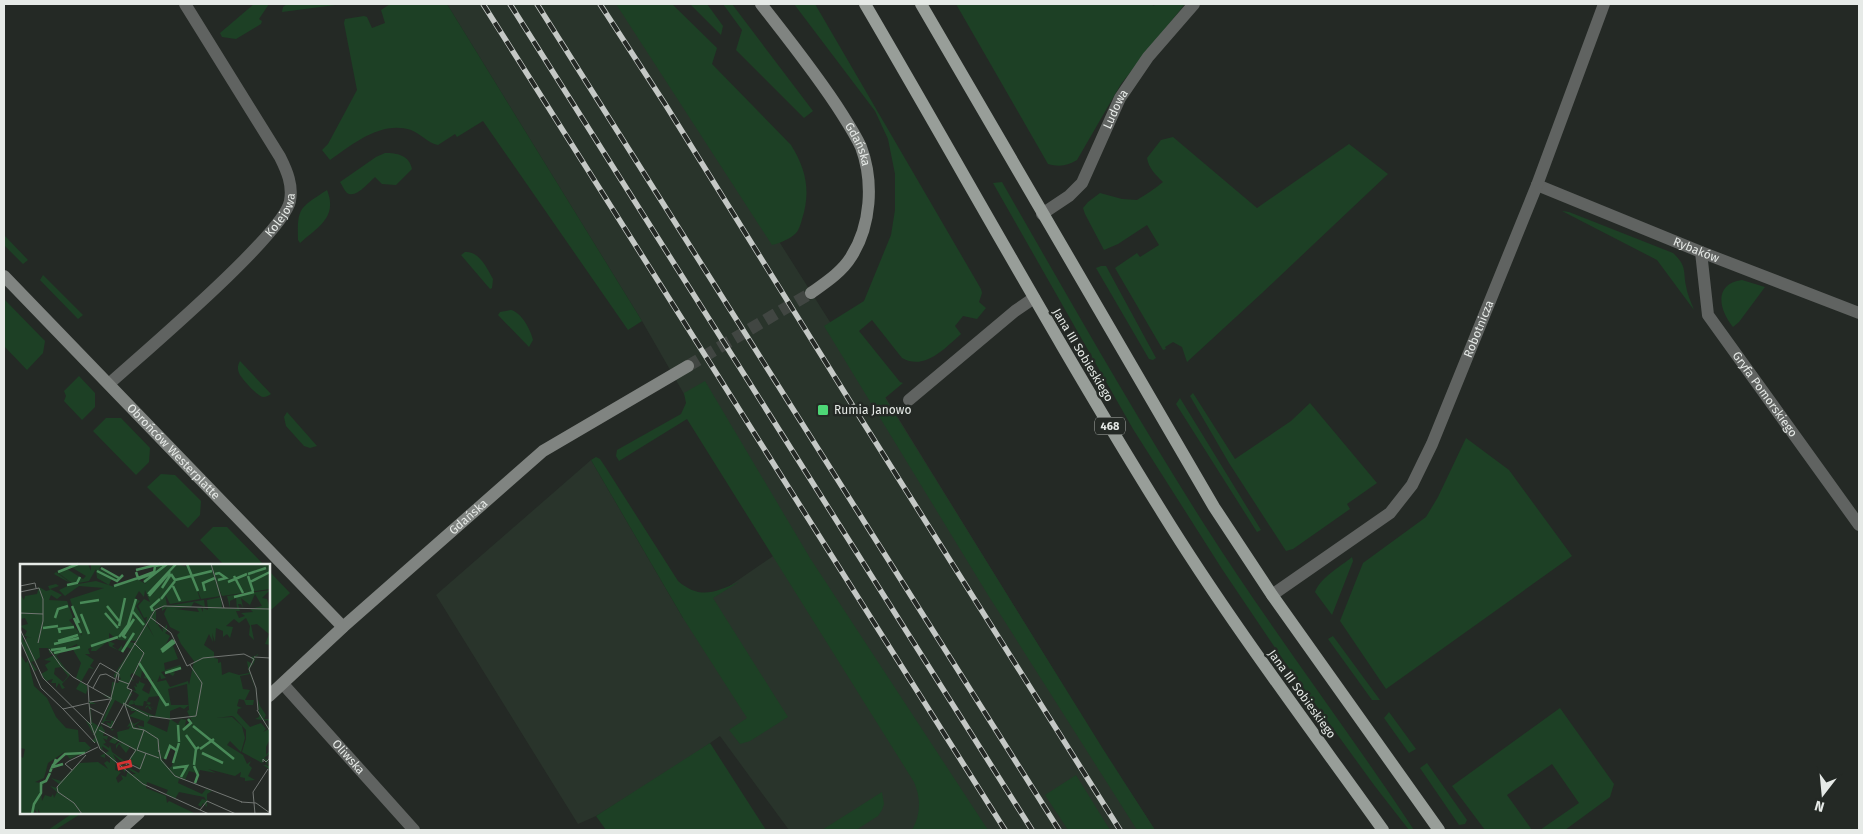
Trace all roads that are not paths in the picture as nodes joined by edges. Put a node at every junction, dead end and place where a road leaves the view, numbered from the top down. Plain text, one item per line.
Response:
1 (185, 4) edge
2 (762, 4) edge
3 (865, 4) edge
4 (921, 4) edge
5 (1194, 4) edge
6 (1604, 4) edge
7 (1537, 185) junction
8 (1042, 214) junction
9 (1701, 252) junction
10 (4, 276) edge
11 (812, 292) tunnel mouth
12 (1034, 298) junction
13 (1859, 312) edge
14 (688, 366) tunnel mouth
15 (109, 384) junction
16 (909, 400) dead end
17 (1859, 525) edge
18 (1272, 594) junction
19 (343, 627) junction
20 (283, 684) junction
21 (270, 695) edge
22 (138, 814) edge
23 (120, 830) edge
24 (414, 830) edge
25 (1383, 830) edge
26 (1439, 830) edge

1 - 15 street, Kolejowa
2 - 11 main road, Gdańska
3 - 12 main road, Jana III Sobieskiego / 468
4 - 8 main road
5 - 8 street, Ludowa
6 - 7 street, Robotnicza
7 - 9 street, Rybaków
7 - 18 street, Robotnicza
8 - 18 main road
9 - 13 street, Rybaków
9 - 17 street, Gryfa Pomorskiego
10 - 15 main road, Obrońców Westerplatte
12 - 16 street
12 - 25 main road, Jana III Sobieskiego / 468
14 - 19 main road, Gdańska
15 - 19 main road, Obrońców Westerplatte
18 - 26 main road
19 - 20 main road, Gdańska
20 - 21 main road, Gdańska
20 - 24 street, Oliwska
22 - 23 main road

